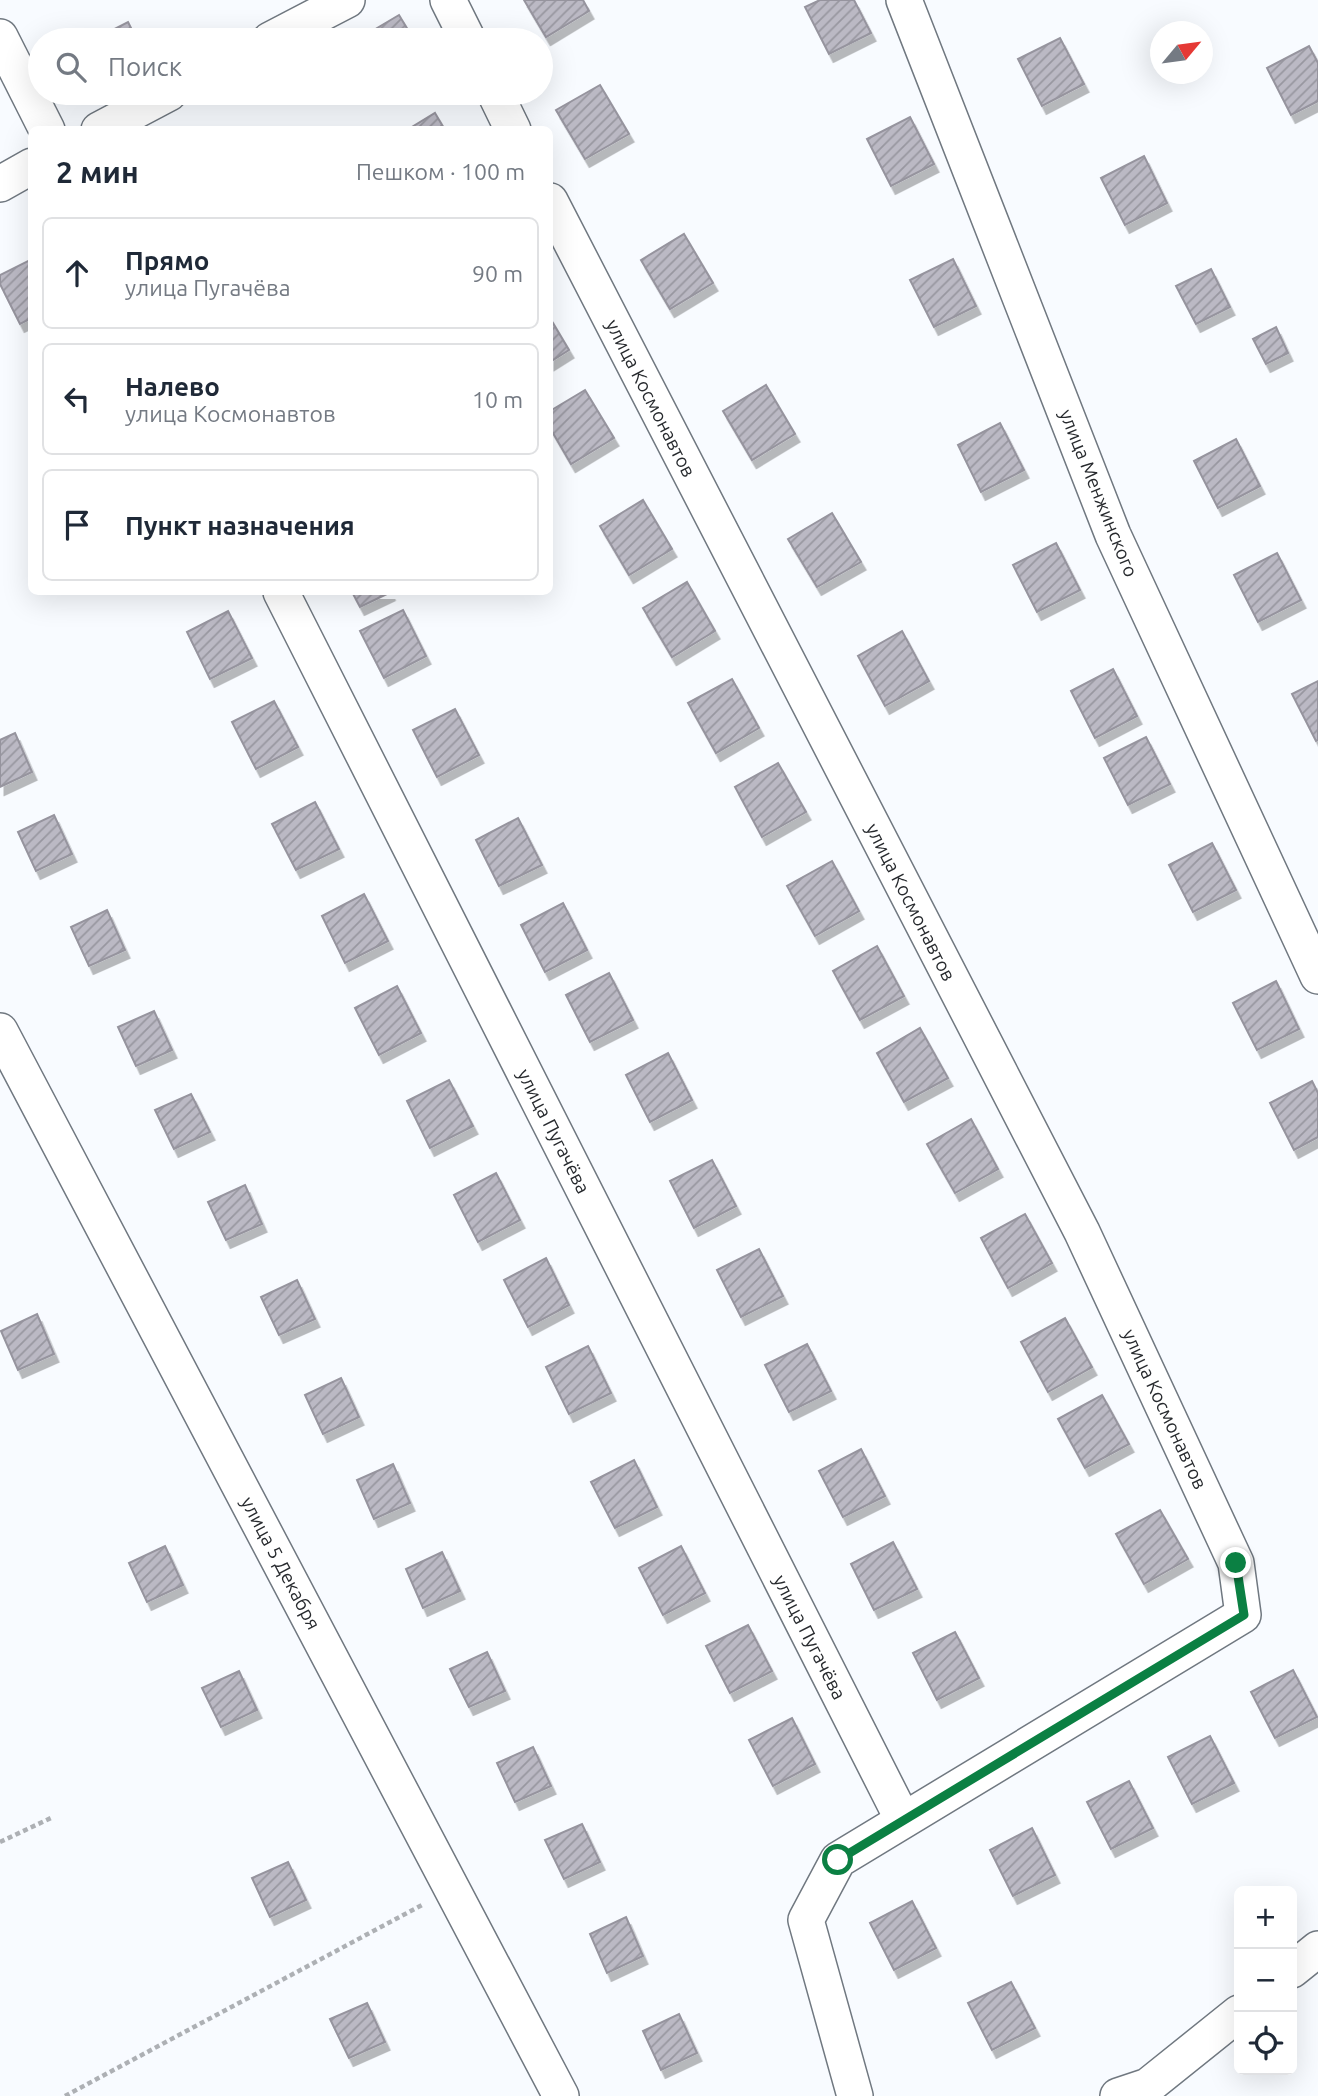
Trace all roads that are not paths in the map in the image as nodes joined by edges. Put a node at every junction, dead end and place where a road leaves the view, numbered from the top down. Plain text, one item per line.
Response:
1 (347, 0) edge
2 (448, 0) edge
3 (904, 0) edge
4 (293, 28) edge
5 (462, 28) edge
6 (0, 37) edge
7 (28, 92) edge
8 (34, 105) edge
9 (146, 105) edge
10 (501, 105) edge
11 (45, 126) edge
12 (107, 126) edge
13 (511, 126) edge
14 (28, 168) edge
15 (0, 184) edge
16 (553, 207) edge
17 (283, 595) edge
18 (1318, 976) edge
19 (0, 1031) edge
20 (903, 1820) junction
21 (1318, 1949) edge
22 (1297, 1966) edge
23 (1234, 2016) edge
24 (561, 2096) edge
25 (855, 2096) edge
26 (1118, 2096) edge

1 - 4 street
2 - 5 street
3 - 18 street, улица Менжинского
6 - 7 street
8 - 11 street
9 - 12 street
10 - 13 street
14 - 15 street
16 - 20 street, улица Космонавтов
17 - 20 street, улица Пугачёва
19 - 24 street, улица 5 Декабря
20 - 25 street
21 - 22 street
23 - 26 street

